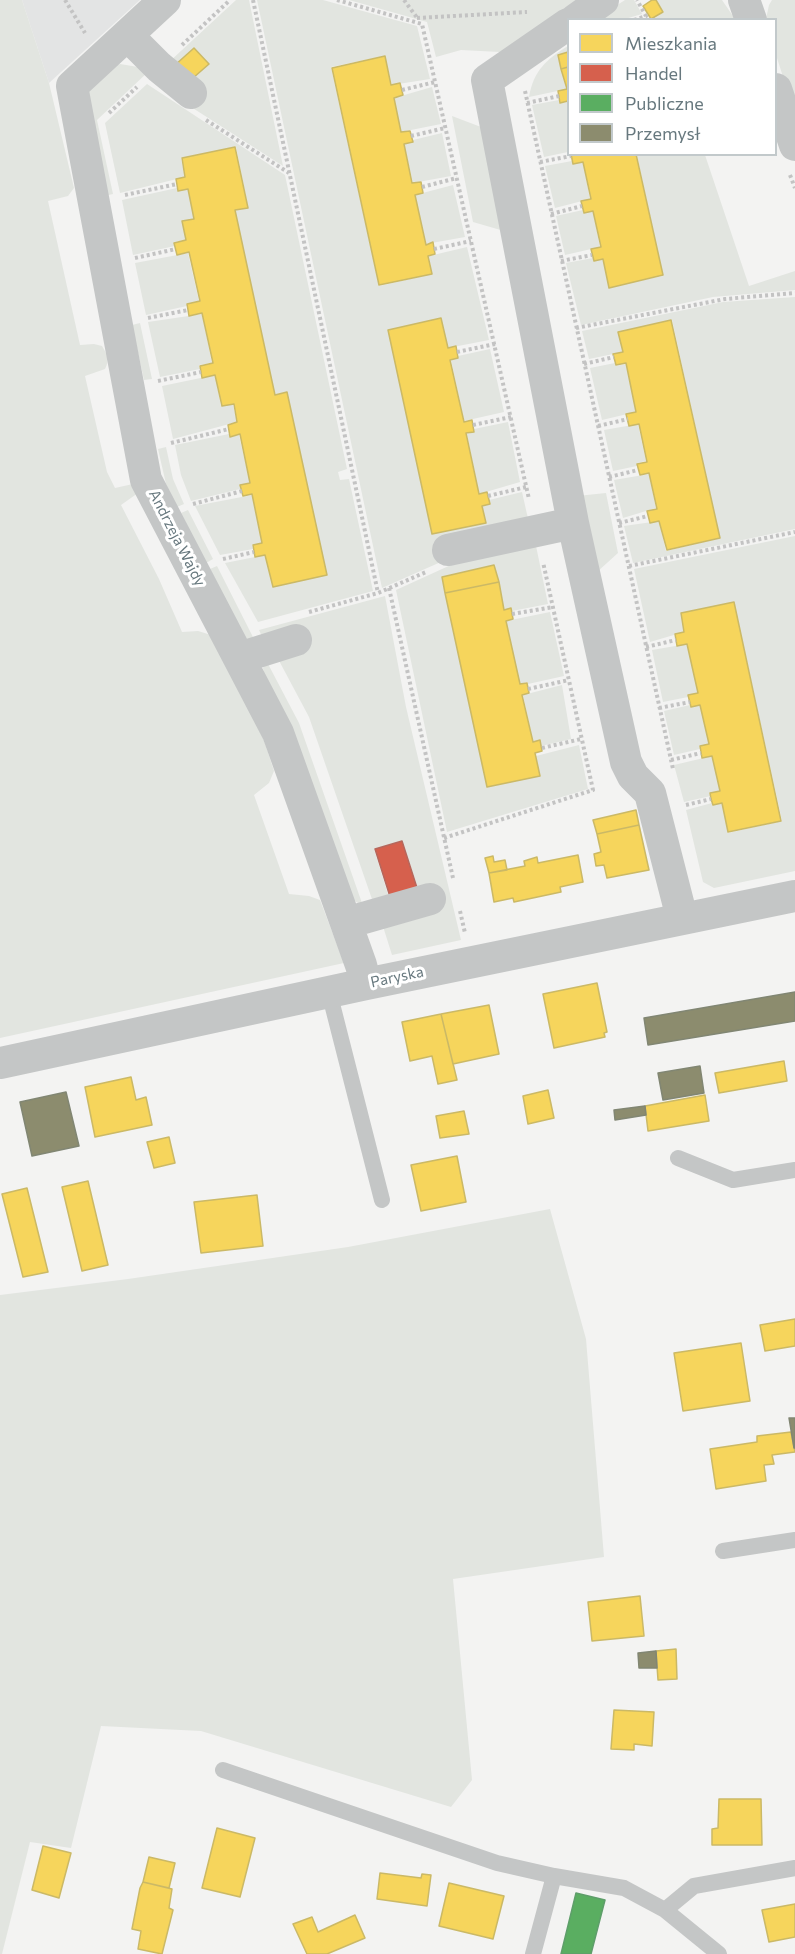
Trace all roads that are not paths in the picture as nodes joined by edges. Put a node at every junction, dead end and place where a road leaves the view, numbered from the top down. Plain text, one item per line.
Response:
1 (165, 0) edge
2 (744, 0) edge
3 (750, 18) edge
4 (567, 25) edge
5 (127, 35) junction
6 (777, 92) edge
7 (196, 105) road end
8 (795, 145) edge
9 (573, 523) junction
10 (448, 550) road end
11 (297, 627) road end
12 (239, 658) junction
13 (442, 892) road end
14 (795, 896) edge
15 (682, 918) junction
16 (346, 923) junction
17 (366, 984) junction
18 (329, 992) junction
19 (0, 1064) edge
20 (678, 1158) dead end
21 (795, 1170) edge
22 (382, 1200) dead end
23 (795, 1540) edge
24 (723, 1551) dead end
25 (223, 1770) dead end
26 (795, 1868) edge
27 (554, 1876) junction
28 (666, 1910) junction
29 (533, 1954) edge
30 (719, 1954) edge

1 - 5 street, Andrzeja Wajdy
2 - 3 street
4 - 9 street
5 - 7 street
5 - 12 street, Andrzeja Wajdy
6 - 8 street
9 - 10 street
9 - 15 street
11 - 12 street
12 - 16 street, Andrzeja Wajdy
13 - 16 street
14 - 15 street, Paryska
15 - 17 street, Paryska
16 - 17 street, Andrzeja Wajdy
17 - 18 street, Paryska
18 - 19 street, Paryska
18 - 22 lane
20 - 21 lane
23 - 24 lane
25 - 27 lane
26 - 28 lane
27 - 28 lane
27 - 29 lane
28 - 30 lane

